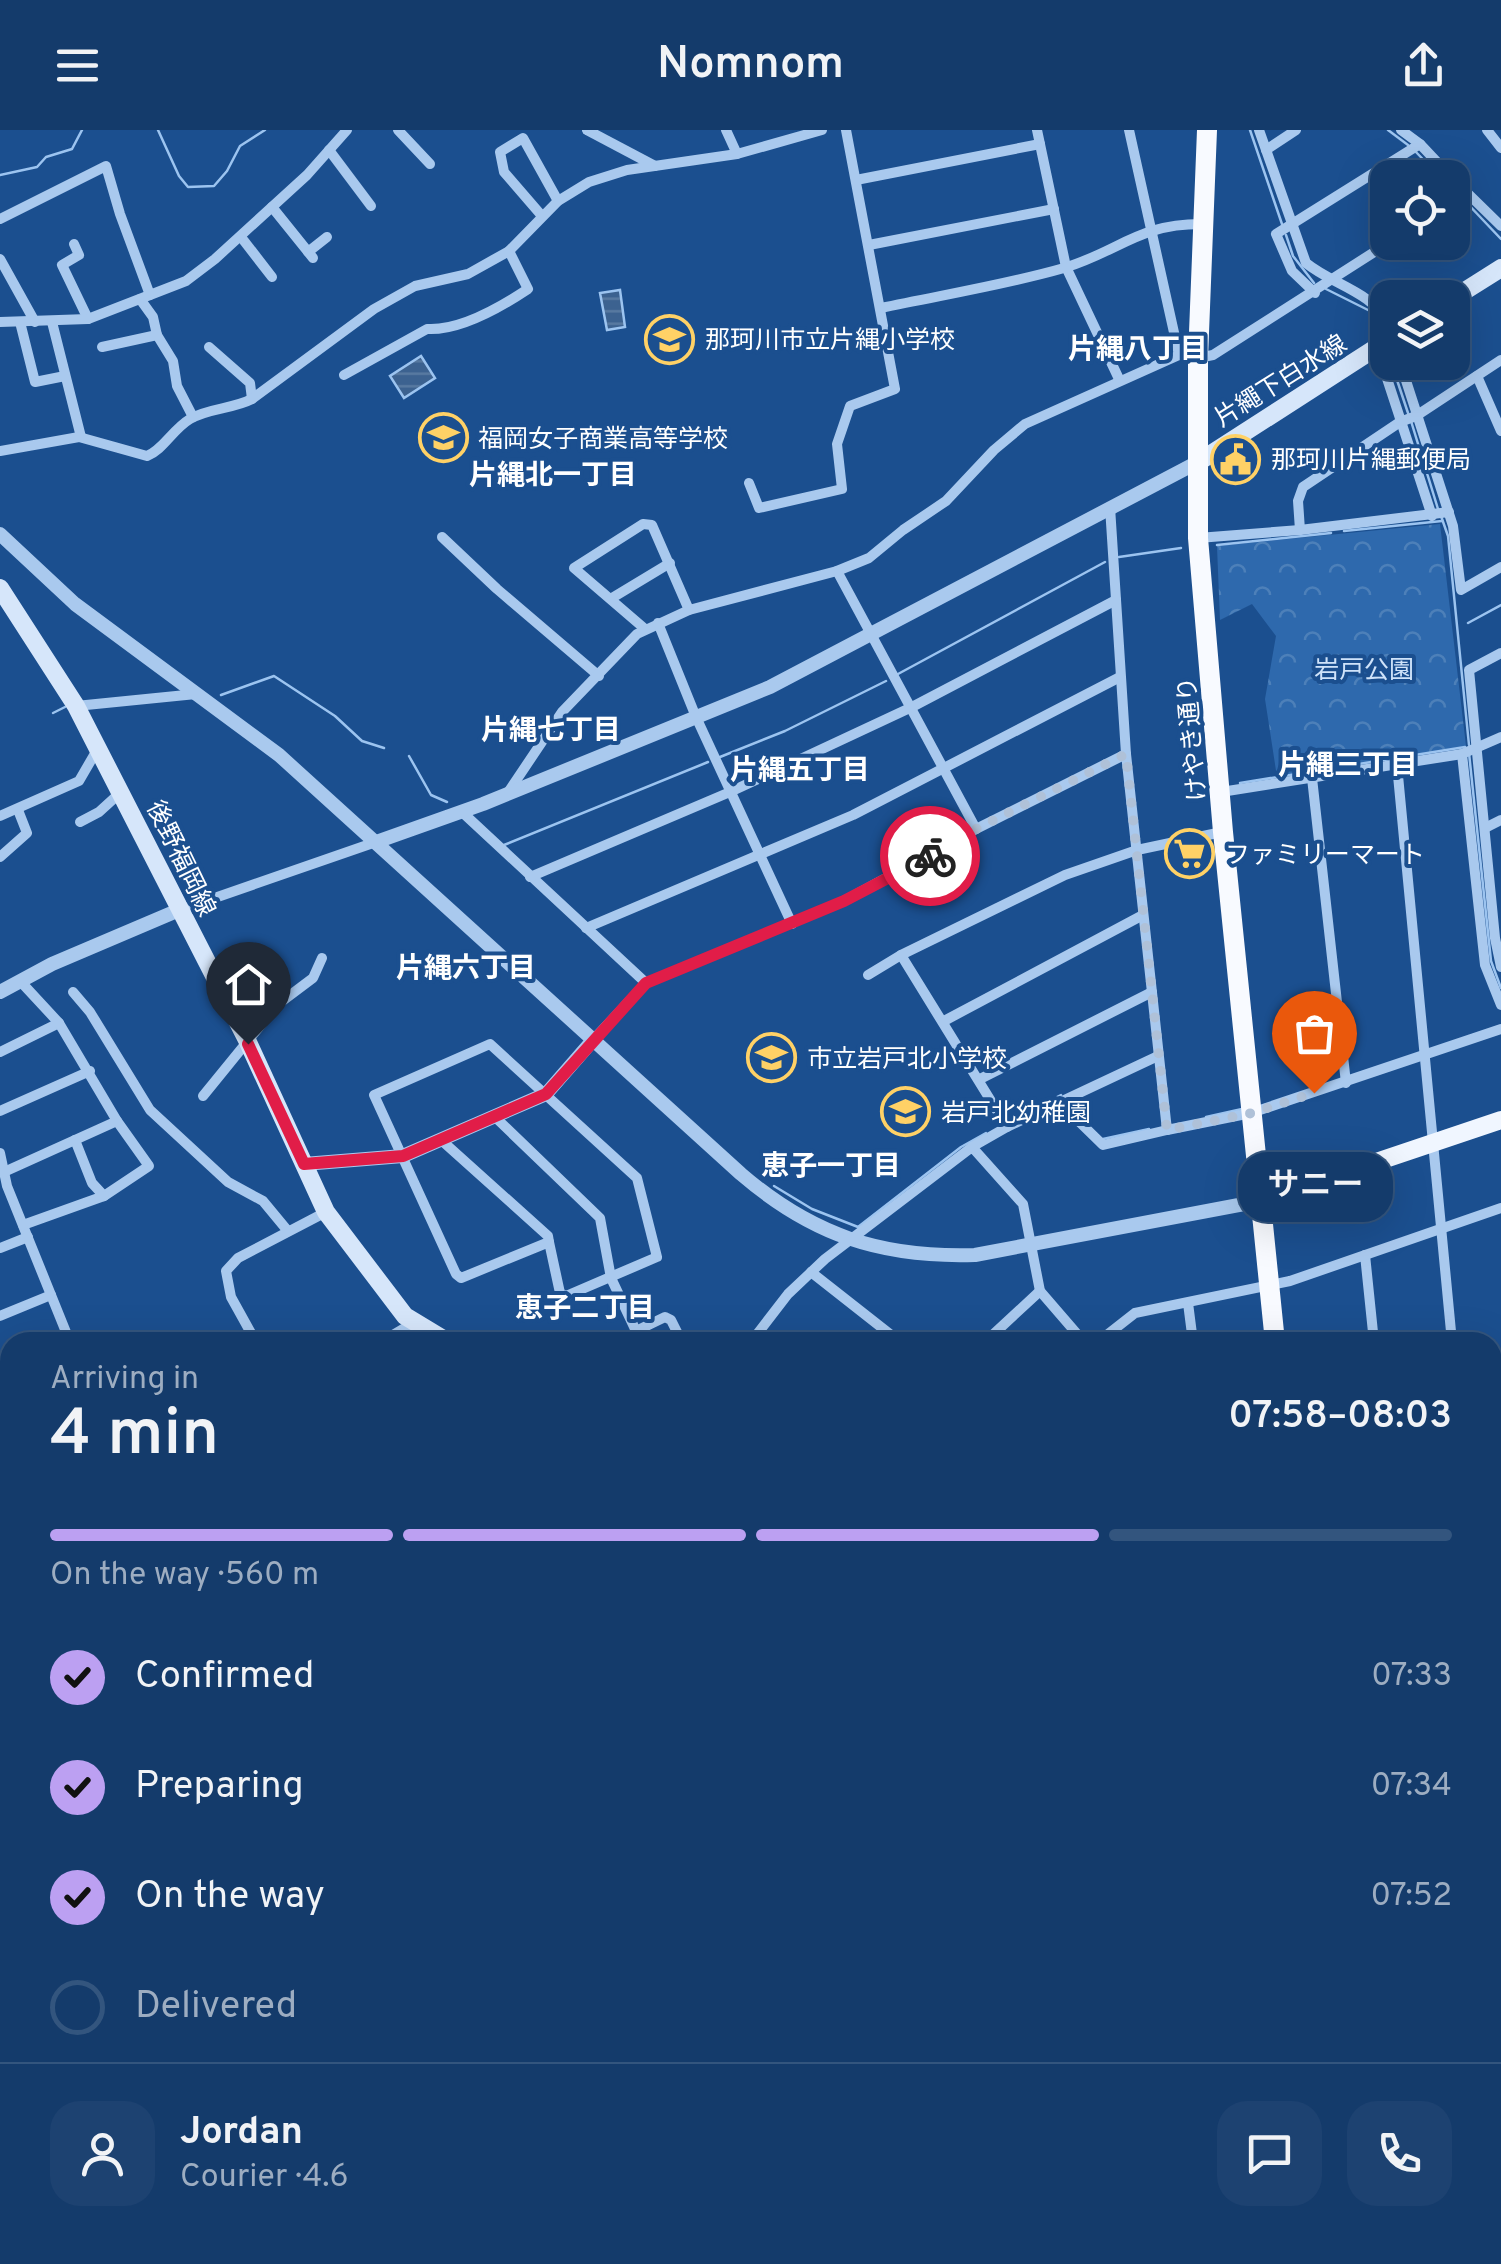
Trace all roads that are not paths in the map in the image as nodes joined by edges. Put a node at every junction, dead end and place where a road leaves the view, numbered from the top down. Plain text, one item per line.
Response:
1 (347, 130) edge
2 (398, 130) edge
3 (587, 130) edge
4 (726, 130) edge
5 (822, 130) edge
6 (846, 130) edge
7 (1037, 130) edge
8 (1129, 130) edge
9 (1207, 130) edge
10 (1259, 130) edge
11 (1296, 130) edge
12 (1401, 130) edge
13 (1487, 130) edge
14 (1040, 144) junction
15 (1420, 144) junction
16 (1501, 148) edge
17 (329, 150) junction
18 (1266, 150) junction
19 (737, 154) junction
20 (1435, 160) edge
21 (430, 164) dead end
22 (656, 166) junction
23 (856, 180) junction
24 (1470, 197) edge
25 (558, 201) junction
26 (371, 206) dead end
27 (272, 208) junction
28 (1054, 209) junction
29 (542, 216) junction
30 (0, 219) edge
31 (1204, 224) junction
32 (1291, 226) junction
33 (1501, 226) edge
34 (1151, 228) junction
35 (241, 236) junction
36 (327, 238) dead end
37 (74, 244) dead end
38 (868, 245) junction
39 (510, 252) junction
40 (1370, 254) edge
41 (0, 259) edge
42 (1066, 267) junction
43 (1501, 268) edge
44 (272, 278) dead end
45 (1329, 280) junction
46 (1470, 287) edge
47 (1315, 293) junction
48 (145, 297) junction
49 (1370, 300) edge
50 (881, 308) junction
51 (88, 319) junction
52 (0, 322) edge
53 (20, 322) junction
54 (35, 322) junction
55 (52, 322) junction
56 (157, 335) junction
57 (102, 347) dead end
58 (209, 348) dead end
59 (1370, 353) edge
60 (1188, 356) junction
61 (1501, 360) edge
62 (344, 375) dead end
63 (65, 376) junction
64 (1477, 376) junction
65 (1119, 379) junction
66 (1390, 380) edge
67 (1405, 380) edge
68 (252, 399) junction
69 (194, 416) junction
70 (1416, 416) junction
71 (1400, 422) junction
72 (1501, 432) edge
73 (81, 437) junction
74 (0, 452) edge
75 (1200, 461) junction
76 (749, 483) dead end
77 (1110, 507) junction
78 (1449, 512) junction
79 (1432, 516) junction
80 (1300, 530) junction
81 (0, 534) edge
82 (442, 536) dead end
83 (1198, 538) junction
84 (670, 563) junction
85 (1501, 567) edge
86 (837, 571) junction
87 (0, 588) edge
88 (612, 598) junction
89 (1116, 600) junction
90 (689, 610) junction
91 (658, 624) junction
92 (645, 628) junction
93 (870, 634) junction
94 (1501, 653) edge
95 (599, 676) junction
96 (1120, 677) junction
97 (196, 694) junction
98 (76, 706) junction
99 (912, 707) junction
100 (696, 717) junction
101 (1501, 737) edge
102 (98, 749) junction
103 (1477, 750) junction
104 (1126, 754) junction
105 (1462, 754) junction
106 (1397, 764) junction
107 (944, 769) junction
108 (1312, 778) junction
109 (121, 792) junction
110 (730, 792) junction
111 (1221, 792) junction
112 (506, 794) junction
113 (18, 810) junction
114 (462, 812) junction
115 (0, 816) edge
116 (1501, 820) edge
117 (80, 822) dead end
118 (1485, 828) junction
119 (976, 829) junction
120 (1223, 832) junction
121 (376, 842) junction
122 (1137, 850) junction
123 (760, 854) junction
124 (0, 857) edge
125 (530, 877) junction
126 (179, 910) junction
127 (1143, 915) junction
128 (792, 924) junction
129 (586, 928) junction
130 (901, 955) junction
131 (322, 958) dead end
132 (1500, 960) edge
133 (868, 974) dead end
134 (20, 982) junction
135 (646, 983) junction
136 (0, 992) edge
137 (72, 992) dead end
138 (1152, 992) junction
139 (1501, 1005) edge
140 (944, 1021) junction
141 (59, 1024) junction
142 (1501, 1029) edge
143 (247, 1040) junction
144 (593, 1040) junction
145 (0, 1052) edge
146 (1158, 1056) junction
147 (1426, 1057) junction
148 (90, 1071) junction
149 (980, 1079) junction
150 (1346, 1083) junction
151 (546, 1094) junction
152 (203, 1096) dead end
153 (1061, 1104) junction
154 (0, 1111) edge
155 (1252, 1113) junction
156 (494, 1116) junction
157 (1501, 1120) edge
158 (117, 1121) junction
159 (1007, 1127) junction
160 (1167, 1130) junction
161 (440, 1139) junction
162 (74, 1140) junction
163 (1434, 1142) junction
164 (972, 1147) junction
165 (0, 1153) edge
166 (403, 1156) junction
167 (304, 1164) junction
168 (4, 1178) edge
169 (104, 1196) junction
170 (1260, 1201) junction
171 (1501, 1208) edge
172 (326, 1212) junction
173 (23, 1225) junction
174 (287, 1230) junction
175 (1441, 1230) junction
176 (28, 1237) junction
177 (849, 1239) junction
178 (549, 1242) junction
179 (1031, 1244) junction
180 (0, 1248) edge
181 (1365, 1255) junction
182 (811, 1272) junction
183 (611, 1278) junction
184 (1269, 1284) junction
185 (1040, 1291) junction
186 (51, 1295) junction
187 (1188, 1303) junction
188 (0, 1316) edge
189 (413, 1323) junction
190 (66, 1332) edge
191 (250, 1332) edge
192 (398, 1332) edge
193 (430, 1332) edge
194 (635, 1332) edge
195 (644, 1332) edge
196 (677, 1332) edge
197 (758, 1332) edge
198 (887, 1332) edge
199 (996, 1332) edge
200 (1075, 1332) edge
201 (1111, 1332) edge
202 (1192, 1332) edge
203 (1274, 1332) edge
204 (1373, 1332) edge
205 (1451, 1332) edge

1 - 17 street
2 - 21 street
3 - 22 street
4 - 19 street
5 - 19 street
6 - 23 street
7 - 14 street
8 - 34 street
9 - 31 highway, けやき通り
10 - 18 street
11 - 18 street
12 - 15 street
13 - 16 street
14 - 23 street
14 - 28 street
15 - 20 street
15 - 32 street
17 - 26 street
17 - 27 street
18 - 32 street
19 - 22 street
22 - 25 street
23 - 38 street
24 - 33 street
25 - 29 street
25 - 29 street
27 - 35 street
27 - 36 street
28 - 38 street
28 - 42 street
29 - 39 street
30 - 48 street
31 - 34 street
31 - 60 highway, けやき通り
32 - 45 street
32 - 47 street
34 - 42 street
34 - 60 street
35 - 44 street
35 - 48 street
37 - 51 street
38 - 50 street
39 - 62 street
39 - 68 street
40 - 45 street
41 - 54 street
42 - 50 street
42 - 65 street
43 - 46 main road
45 - 47 street
45 - 49 street
47 - 60 street
48 - 51 street
48 - 56 street
50 - 76 street
51 - 55 street
52 - 53 street
53 - 54 street
53 - 63 street
54 - 55 street
55 - 63 street
56 - 57 street
56 - 69 street
58 - 68 street
59 - 75 main road, 片繩下白水線
60 - 65 street
60 - 75 highway, けやき通り
61 - 64 street
63 - 73 street
64 - 70 street
64 - 72 street
65 - 86 street
66 - 71 street
67 - 70 street
68 - 69 street
69 - 73 street
70 - 71 street
70 - 78 street
71 - 79 street
71 - 80 street
73 - 74 street
75 - 77 street
75 - 83 highway, けやき通り
77 - 89 street
77 - 93 street
78 - 79 street
78 - 85 street
79 - 80 street
80 - 83 street
81 - 97 street
82 - 95 street
83 - 111 highway, けやき通り
84 - 88 street
84 - 88 street
84 - 90 street
86 - 90 street
86 - 93 street
87 - 98 main road, 後野福岡線
88 - 92 street
89 - 96 street
89 - 99 street
90 - 91 street
91 - 92 street
91 - 100 street
92 - 95 street
93 - 99 street
93 - 100 street
94 - 103 street
95 - 112 street
96 - 104 street
96 - 107 street
97 - 98 street
97 - 121 street
98 - 102 main road, 後野福岡線
99 - 107 street
99 - 110 street
100 - 110 street
100 - 112 street
101 - 103 street
102 - 109 main road, 後野福岡線
102 - 113 street
103 - 105 street
103 - 118 street
104 - 119 street
104 - 122 street
105 - 106 street
105 - 139 street
106 - 108 street
106 - 147 street
107 - 119 street
107 - 123 street
108 - 111 street
108 - 150 street
109 - 117 street
109 - 126 main road, 後野福岡線
110 - 123 street
110 - 125 street
111 - 120 highway, けやき通り
112 - 114 street
113 - 115 street
113 - 124 street
114 - 121 street
114 - 125 street
116 - 118 street
118 - 132 street
119 - 128 street
120 - 122 street
120 - 155 highway, けやき通り
121 - 126 street
121 - 144 street
122 - 127 street
122 - 130 street
123 - 128 street
123 - 129 street
125 - 129 street
126 - 134 street
126 - 143 main road, 後野福岡線
127 - 138 street
127 - 140 street
128 - 135 street
129 - 135 street
130 - 133 street
130 - 140 street
131 - 143 street
134 - 136 street
134 - 141 street
135 - 144 street
137 - 174 street
138 - 146 street
138 - 149 street
140 - 149 street
141 - 145 street
141 - 148 street
142 - 147 street
143 - 152 street
143 - 167 main road, 後野福岡線
144 - 151 street
144 - 177 street
146 - 153 street
146 - 160 street
147 - 150 street
147 - 163 street
148 - 154 street
148 - 158 street
149 - 159 street
150 - 155 street
151 - 156 street
151 - 166 street
151 - 183 street
153 - 159 street
153 - 160 street
155 - 160 street
155 - 170 highway, けやき通り
156 - 161 street
156 - 183 street
157 - 163 main road
158 - 162 street
158 - 169 street
159 - 164 street
161 - 166 street
161 - 178 street
162 - 168 street
162 - 169 street
163 - 170 main road
163 - 175 street
164 - 177 street
164 - 179 street
165 - 168 street
166 - 167 street
166 - 178 street
167 - 172 main road, 後野福岡線
168 - 173 street
169 - 173 street
170 - 179 street
170 - 184 highway, けやき通り
171 - 175 street
172 - 174 street
172 - 189 main road, 後野福岡線
173 - 176 street
174 - 191 street
175 - 181 street
175 - 205 street
176 - 180 street
176 - 186 street
177 - 179 street
177 - 182 street
178 - 183 street
179 - 185 street
181 - 184 street
181 - 204 street
182 - 197 street
182 - 198 street
183 - 194 street
184 - 187 street
184 - 203 highway, けやき通り
185 - 199 street
185 - 200 street
186 - 188 street
186 - 190 street
187 - 201 street
187 - 202 street
189 - 192 street
189 - 193 main road, 後野福岡線
195 - 196 street

